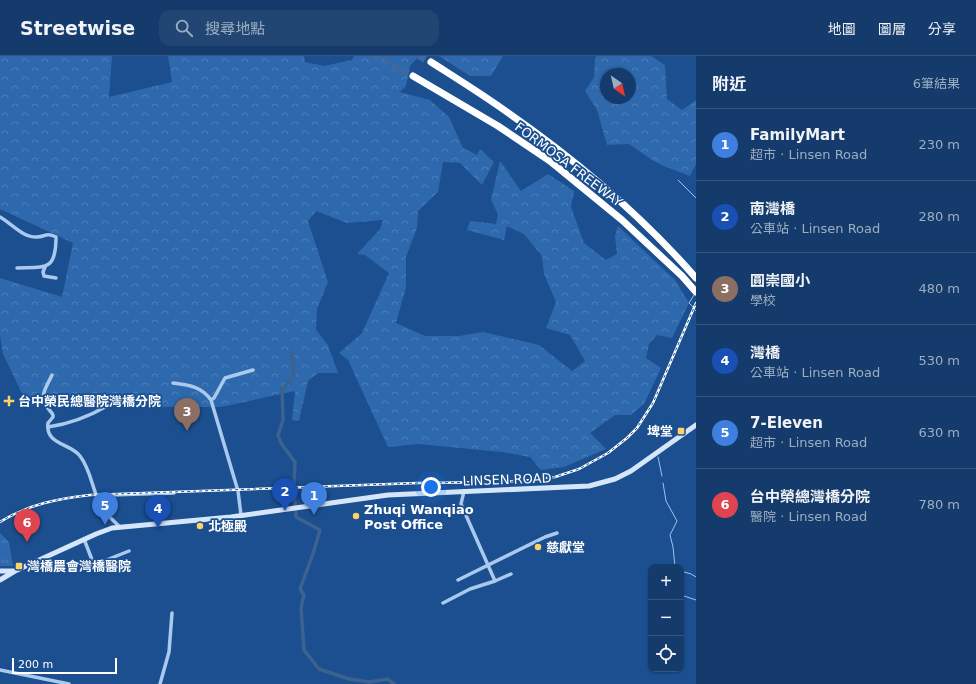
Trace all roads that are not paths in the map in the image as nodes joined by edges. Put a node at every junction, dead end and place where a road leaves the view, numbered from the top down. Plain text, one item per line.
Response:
1 (431, 62) tunnel mouth
2 (413, 76) tunnel mouth
3 (0, 217) edge
4 (44, 267) junction
5 (17, 268) dead end
6 (56, 278) dead end
7 (696, 278) edge
8 (696, 292) edge
9 (253, 370) dead end
10 (52, 375) dead end
11 (173, 383) dead end
12 (210, 400) junction
13 (107, 406) dead end
14 (696, 425) edge
15 (48, 428) junction
16 (464, 491) junction
17 (174, 493) dead end
18 (111, 495) dead end
19 (241, 516) junction
20 (120, 527) junction
21 (557, 533) dead end
22 (84, 539) junction
23 (129, 551) dead end
24 (488, 566) junction
25 (0, 571) edge
26 (15, 571) junction
27 (511, 574) dead end
28 (0, 580) edge
29 (458, 580) dead end
30 (495, 581) junction
31 (442, 603) dead end
32 (172, 613) dead end
33 (0, 670) edge
34 (70, 684) edge
35 (160, 684) edge

1 - 7 highway, FORMOSA FREEWAY
2 - 8 highway, FORMOSA FREEWAY
3 - 4 street
4 - 5 street
4 - 6 street
9 - 12 street
10 - 15 street
11 - 12 street
12 - 19 street
13 - 15 street
14 - 16 main road, LINSEN ROAD
15 - 20 street
16 - 19 main road, LINSEN ROAD
16 - 24 street
17 - 18 street
19 - 20 main road
20 - 22 main road
21 - 24 street
22 - 23 street
22 - 26 main road
24 - 29 street
24 - 30 street
25 - 26 main road
26 - 28 main road
27 - 30 street
30 - 31 street
32 - 35 street
33 - 34 street

